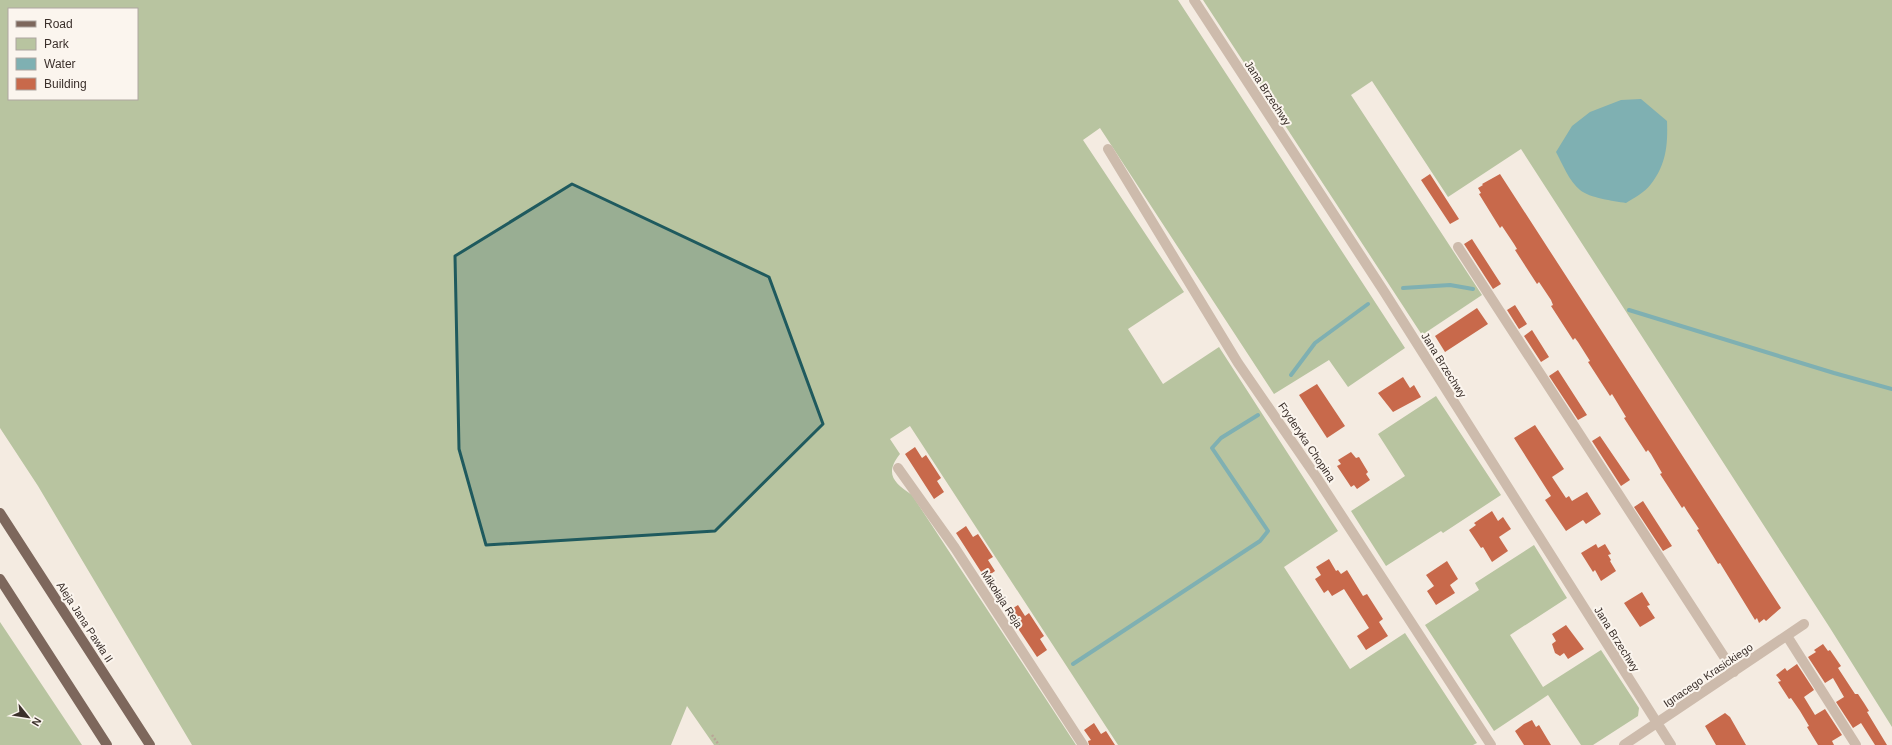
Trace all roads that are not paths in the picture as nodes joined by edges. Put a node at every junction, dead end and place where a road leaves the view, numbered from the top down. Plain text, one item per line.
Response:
1 (1194, 0) edge
2 (1108, 149) dead end
3 (1458, 247) dead end
4 (898, 468) dead end
5 (0, 513) edge
6 (0, 579) edge
7 (1804, 624) dead end
8 (1787, 636) junction
9 (1734, 672) junction
10 (1657, 724) junction
11 (107, 745) edge
12 (150, 745) edge
13 (1083, 745) edge
14 (1491, 745) edge
15 (1624, 745) edge
16 (1671, 745) edge
17 (1856, 745) edge

1 - 10 street, Jana Brzechwy
2 - 14 street, Fryderyka Chopina
3 - 9 street
4 - 13 street, Mikołaja Reja
5 - 12 main road, Aleja Jana Pawła II
6 - 11 main road
7 - 8 street, Ignacego Krasickiego
8 - 9 street, Ignacego Krasickiego
8 - 17 street
9 - 10 street, Ignacego Krasickiego
10 - 15 street, Ignacego Krasickiego
10 - 16 street, Jana Brzechwy

